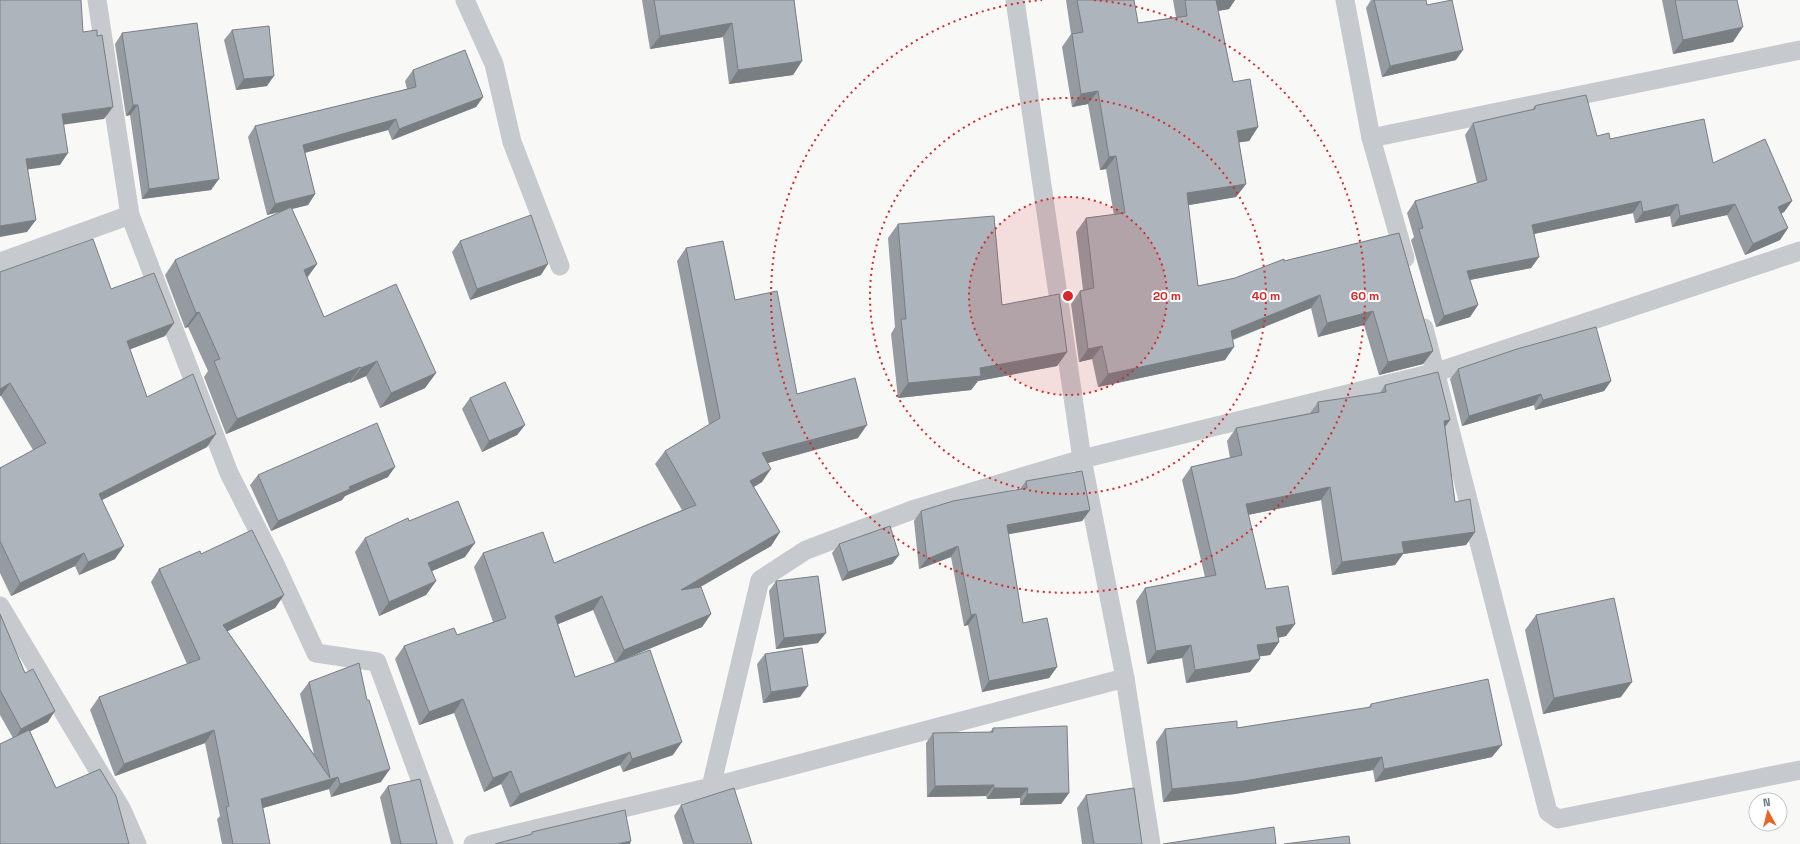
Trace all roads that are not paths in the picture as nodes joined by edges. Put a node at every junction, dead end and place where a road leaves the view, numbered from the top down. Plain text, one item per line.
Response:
1 (97, 0) edge
2 (465, 0) edge
3 (1016, 0) edge
4 (1345, 0) edge
5 (1800, 50) edge
6 (1371, 138) junction
7 (130, 215) junction
8 (1800, 251) edge
9 (0, 262) edge
10 (560, 266) dead end
11 (1409, 274) edge
12 (1420, 312) edge
13 (1437, 372) junction
14 (1082, 459) junction
15 (0, 606) edge
16 (1126, 678) junction
17 (1800, 770) edge
18 (711, 787) junction
19 (137, 844) edge
20 (444, 844) edge
21 (473, 844) edge
22 (1151, 844) edge

1 - 7 lane
2 - 10 lane
3 - 14 lane
4 - 6 lane
5 - 6 lane
6 - 11 lane
7 - 9 lane
7 - 20 lane
8 - 13 lane
12 - 13 lane
13 - 14 lane
13 - 17 lane
14 - 16 lane
14 - 18 lane
15 - 19 lane
16 - 18 lane
16 - 22 lane
18 - 21 lane

